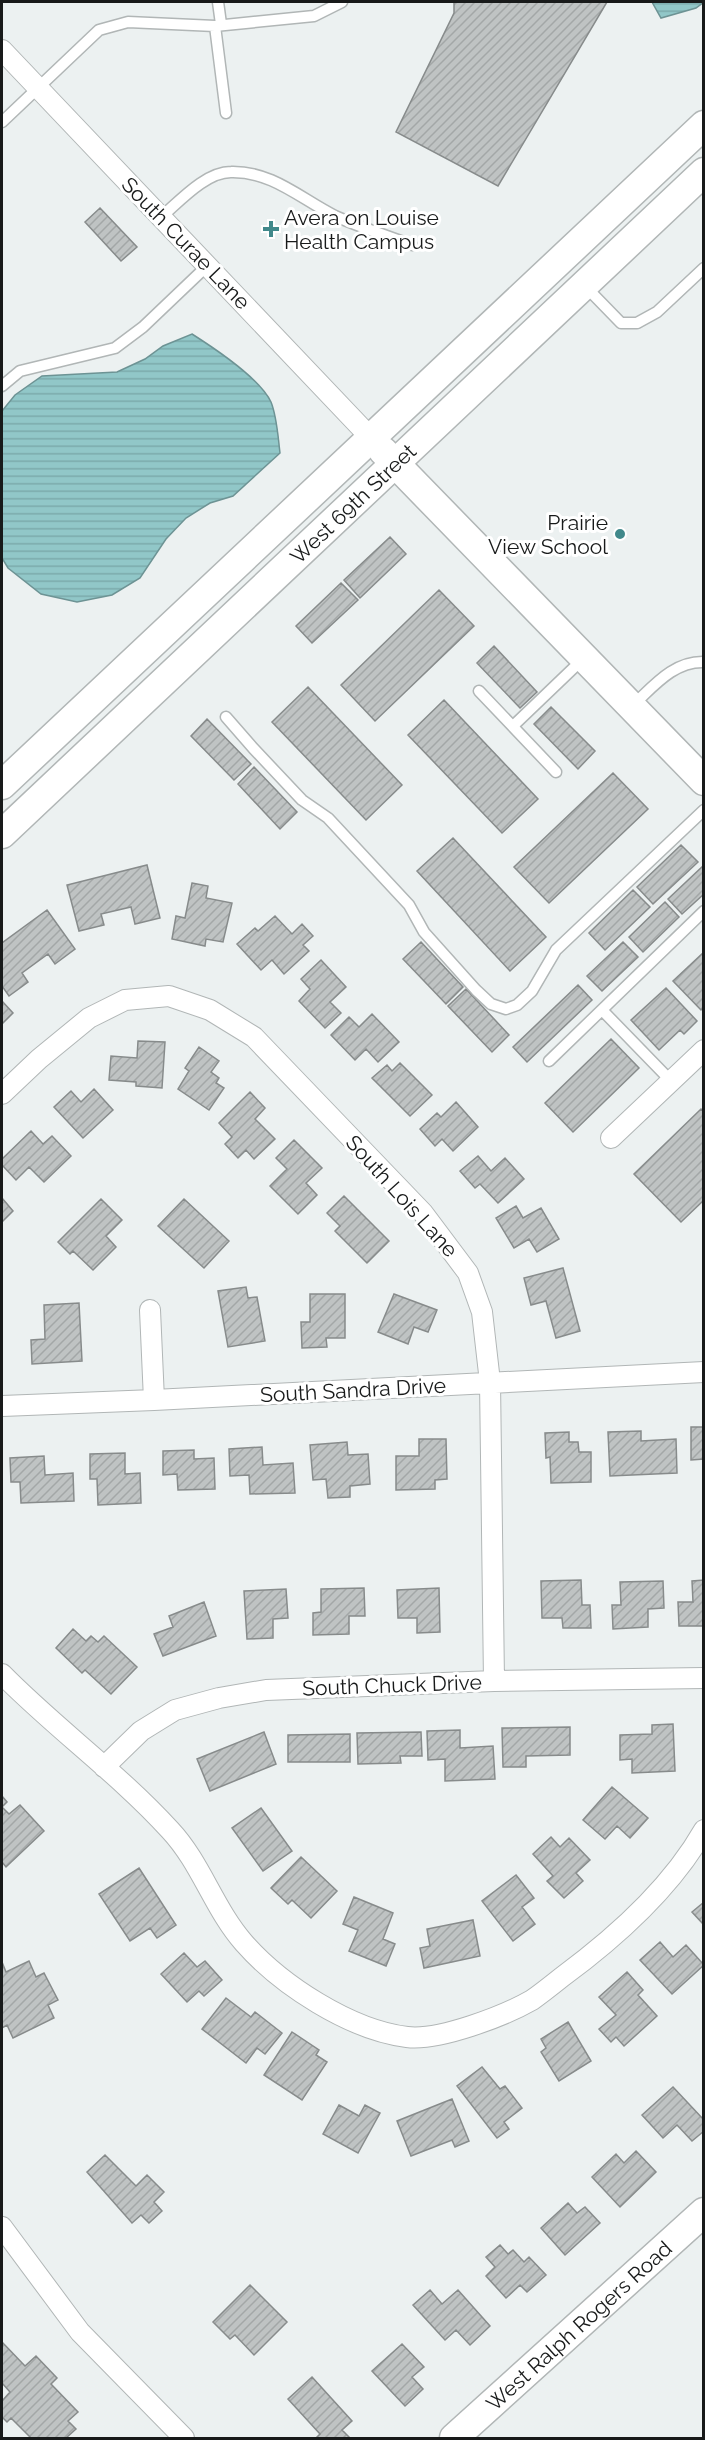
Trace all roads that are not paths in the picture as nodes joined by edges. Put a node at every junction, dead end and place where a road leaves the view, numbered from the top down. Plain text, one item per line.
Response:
1 (218, 2) edge
2 (342, 2) edge
3 (218, 25) junction
4 (2, 50) edge
5 (38, 87) junction
6 (226, 113) dead end
7 (2, 122) edge
8 (704, 125) edge
9 (704, 172) edge
10 (160, 218) junction
11 (412, 246) dead end
12 (207, 266) junction
13 (704, 268) edge
14 (584, 285) junction
15 (2, 386) edge
16 (370, 437) junction
17 (395, 464) junction
18 (584, 658) junction
19 (704, 662) edge
20 (479, 691) dead end
21 (632, 706) junction
22 (226, 717) dead end
23 (513, 726) junction
24 (556, 772) dead end
25 (704, 781) edge
26 (2, 785) edge
27 (704, 810) edge
28 (2, 834) edge
29 (704, 911) edge
30 (602, 1010) junction
31 (704, 1050) edge
32 (549, 1061) dead end
33 (671, 1080) junction
34 (2, 1094) edge
35 (611, 1138) dead end
36 (150, 1310) dead end
37 (704, 1372) edge
38 (490, 1382) junction
39 (154, 1400) junction
40 (2, 1406) edge
41 (2, 1674) edge
42 (704, 1678) edge
43 (494, 1681) junction
44 (104, 1767) junction
45 (704, 1830) edge
46 (704, 2212) edge
47 (2, 2227) edge
48 (184, 2439) edge
49 (454, 2439) edge

1 - 3 lane
2 - 3 lane
3 - 5 lane
3 - 6 lane
4 - 5 street, South Curae Lane
5 - 7 lane
5 - 10 street, South Curae Lane
8 - 16 main road, West 69th Street
9 - 14 main road, West 69th Street
10 - 11 lane
10 - 12 street, South Curae Lane
12 - 15 lane
12 - 16 street, South Curae Lane
13 - 14 lane
14 - 17 main road, West 69th Street
16 - 17 main road
16 - 26 main road, West 69th Street
17 - 18 main road
17 - 28 main road, West 69th Street
18 - 21 main road
18 - 23 lane
19 - 21 lane
20 - 23 lane
21 - 25 main road
22 - 27 lane
23 - 24 lane
29 - 30 lane
30 - 32 lane
30 - 33 lane
31 - 33 street
33 - 35 street
34 - 38 street, South Lois Lane
36 - 39 street
37 - 38 street, South Sandra Drive
38 - 39 street, South Sandra Drive
38 - 43 street, South Lois Lane
39 - 40 street, South Sandra Drive
41 - 44 street
42 - 43 street, South Chuck Drive
43 - 44 street, South Chuck Drive
44 - 45 street
46 - 49 main road, West Ralph Rogers Road
47 - 48 street

